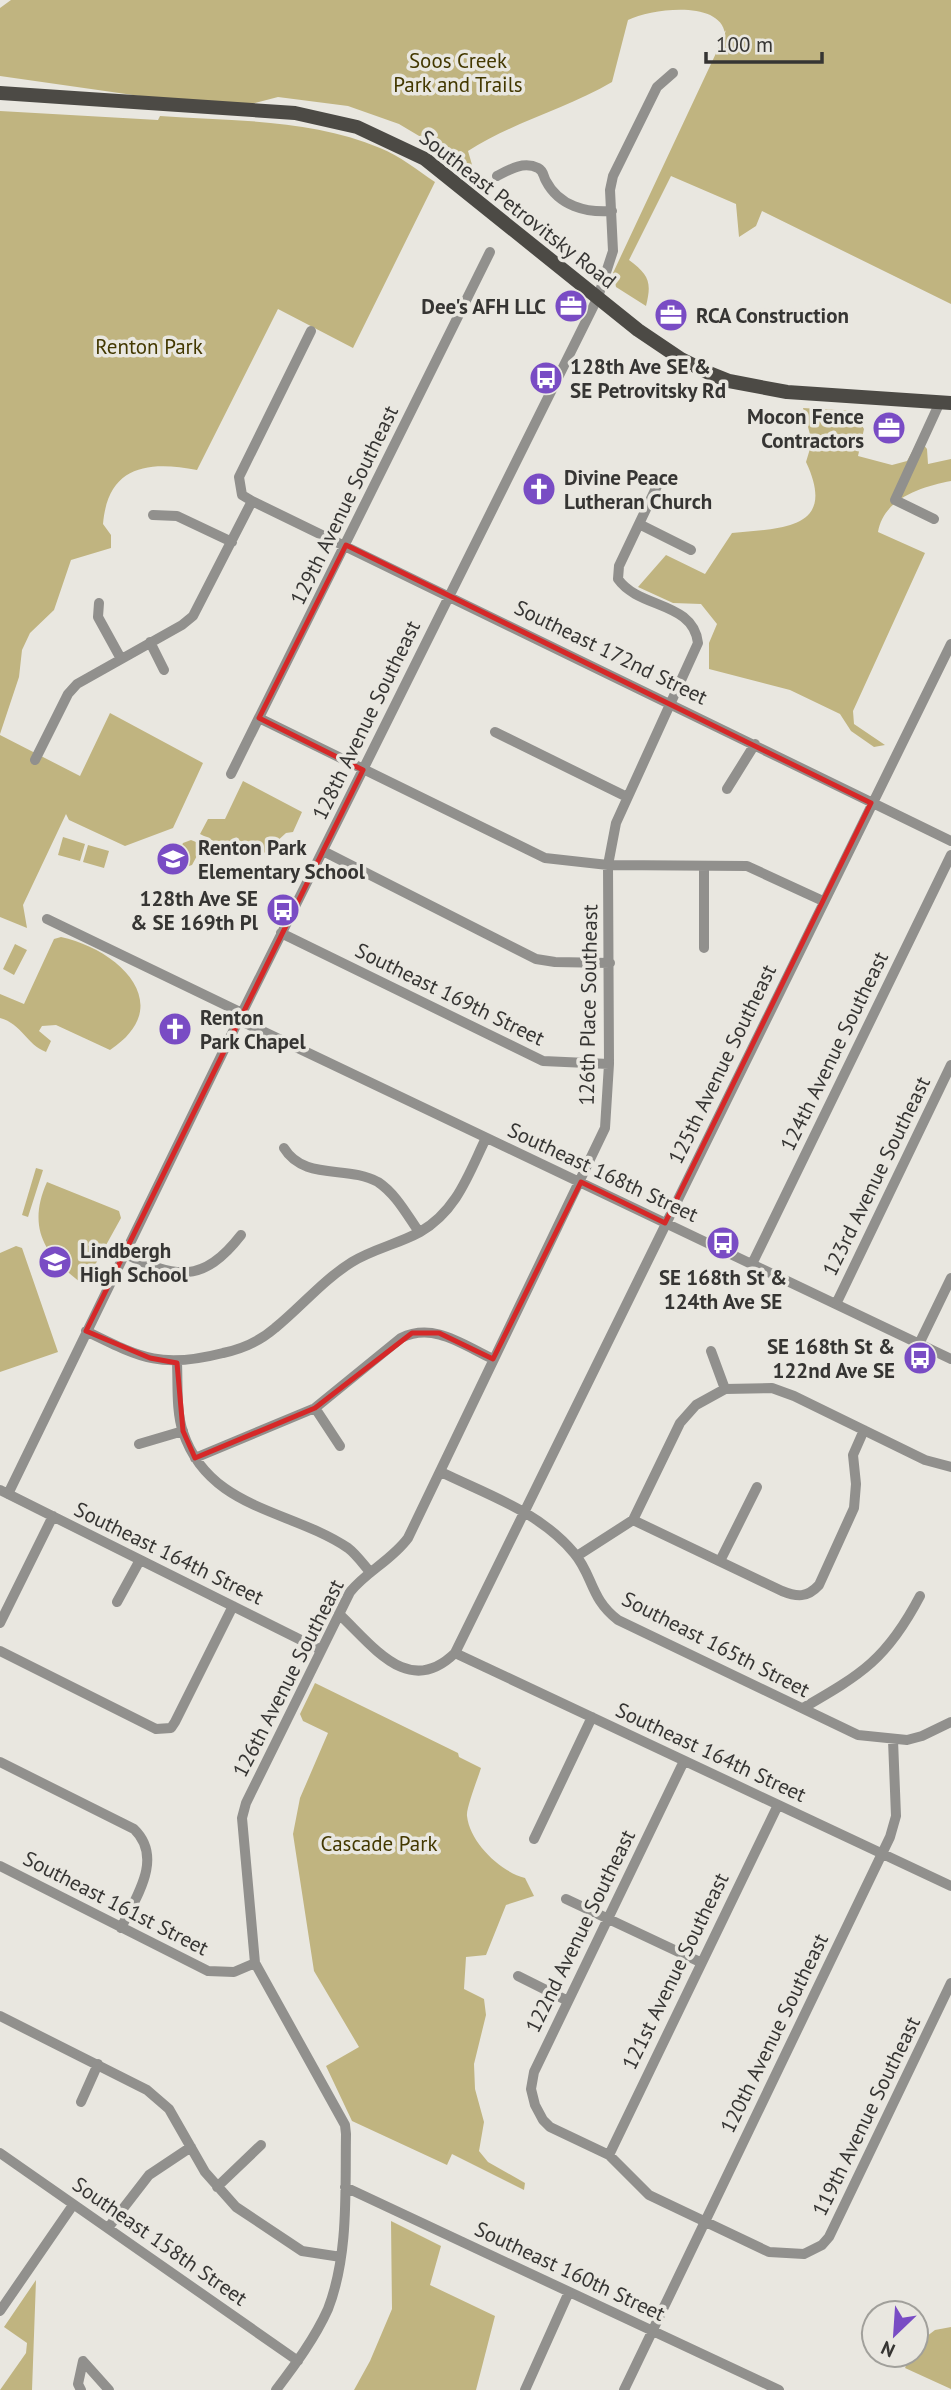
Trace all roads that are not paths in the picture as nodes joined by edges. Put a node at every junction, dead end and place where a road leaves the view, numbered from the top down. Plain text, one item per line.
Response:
1 (673, 73) dead end
2 (0, 93) edge
3 (497, 176) dead end
4 (612, 211) junction
5 (490, 252) dead end
6 (598, 297) junction
7 (311, 331) dead end
8 (945, 402) edge
9 (657, 486) dead end
10 (252, 502) junction
11 (153, 515) dead end
12 (934, 519) dead end
13 (639, 524) junction
14 (232, 542) junction
15 (346, 545) junction
16 (691, 550) dead end
17 (449, 595) junction
18 (99, 603) dead end
19 (150, 642) junction
20 (951, 644) edge
21 (120, 657) junction
22 (164, 670) dead end
23 (672, 704) junction
24 (259, 718) junction
25 (495, 732) dead end
26 (755, 744) junction
27 (35, 760) dead end
28 (363, 770) junction
29 (231, 774) dead end
30 (727, 789) dead end
31 (626, 797) junction
32 (871, 803) junction
33 (951, 842) edge
34 (323, 851) junction
35 (951, 855) edge
36 (608, 865) junction
37 (704, 866) junction
38 (823, 901) junction
39 (47, 919) dead end
40 (281, 933) junction
41 (704, 948) dead end
42 (610, 963) junction
43 (240, 1016) junction
44 (609, 1065) junction
45 (951, 1065) edge
46 (486, 1138) junction
47 (284, 1148) dead end
48 (581, 1182) junction
49 (665, 1223) junction
50 (419, 1232) junction
51 (241, 1235) dead end
52 (124, 1253) junction
53 (752, 1264) junction
54 (951, 1278) edge
55 (836, 1304) junction
56 (86, 1331) junction
57 (919, 1344) junction
58 (711, 1351) dead end
59 (493, 1359) junction
60 (951, 1359) edge
61 (177, 1363) junction
62 (724, 1388) junction
63 (315, 1408) junction
64 (864, 1430) junction
65 (183, 1431) junction
66 (139, 1444) dead end
67 (340, 1446) dead end
68 (195, 1458) junction
69 (951, 1467) edge
70 (441, 1472) junction
71 (757, 1488) dead end
72 (4, 1492) edge
73 (524, 1511) junction
74 (53, 1516) junction
75 (633, 1520) junction
76 (578, 1556) junction
77 (140, 1560) junction
78 (720, 1561) junction
79 (370, 1572) junction
80 (920, 1596) dead end
81 (117, 1602) dead end
82 (233, 1606) junction
83 (339, 1614) junction
84 (0, 1623) edge
85 (321, 1650) junction
86 (0, 1651) edge
87 (455, 1653) junction
88 (803, 1708) junction
89 (592, 1717) junction
90 (951, 1721) edge
91 (893, 1740) junction
92 (684, 1761) junction
93 (0, 1762) edge
94 (778, 1805) junction
95 (534, 1839) dead end
96 (884, 1853) junction
97 (0, 1867) edge
98 (951, 1886) edge
99 (566, 1899) dead end
100 (608, 1919) junction
101 (121, 1928) junction
102 (700, 1962) junction
103 (254, 1963) junction
104 (518, 1976) dead end
105 (951, 1983) edge
106 (568, 2001) junction
107 (939, 2009) junction
108 (951, 2015) edge
109 (0, 2016) edge
110 (98, 2064) junction
111 (81, 2102) dead end
112 (261, 2145) dead end
113 (191, 2147) junction
114 (0, 2153) edge
115 (609, 2155) junction
116 (216, 2187) junction
117 (345, 2187) junction
118 (73, 2205) junction
119 (704, 2221) junction
120 (108, 2228) junction
121 (341, 2257) junction
122 (569, 2292) junction
123 (0, 2311) edge
124 (652, 2331) junction
125 (298, 2361) junction
126 (104, 2389) edge
127 (81, 2390) edge
128 (276, 2390) edge
129 (525, 2390) edge
130 (624, 2390) edge
131 (779, 2390) edge

1 - 4 street, 128th Avenue Southeast
2 - 6 main road, Southeast Petrovitsky Road
3 - 4 street
4 - 6 street, 128th Avenue Southeast
5 - 15 street, 129th Avenue Southeast
6 - 8 main road, Southeast Petrovitsky Road
6 - 17 street, 128th Avenue Southeast
7 - 10 street
8 - 12 street
9 - 13 street
10 - 14 street
10 - 15 street, Southeast 172nd Street
11 - 14 street
13 - 16 street
13 - 23 street, 126th Place Southeast
14 - 19 street
15 - 17 street, Southeast 172nd Street
15 - 24 street, 129th Avenue Southeast
17 - 23 street, Southeast 172nd Street
17 - 28 street, 128th Avenue Southeast
18 - 21 street
19 - 21 street
19 - 22 street
20 - 32 street, 125th Avenue Southeast
21 - 27 street
23 - 26 street, Southeast 172nd Street
23 - 31 street, 126th Place Southeast
24 - 28 street
24 - 29 street, 129th Avenue Southeast
25 - 31 street
26 - 30 street
26 - 32 street, Southeast 172nd Street
28 - 34 street, 128th Avenue Southeast
28 - 36 street
31 - 36 street, 126th Place Southeast
32 - 33 street, Southeast 172nd Street
32 - 38 street, 125th Avenue Southeast
34 - 40 street, 128th Avenue Southeast
34 - 42 street
35 - 53 street, 124th Avenue Southeast
36 - 37 street
36 - 42 street, 126th Place Southeast
37 - 38 street
37 - 41 street
38 - 49 street, 125th Avenue Southeast
39 - 43 street, Southeast 168th Street
40 - 43 street, 128th Avenue Southeast
40 - 44 street, Southeast 169th Street
42 - 44 street, 126th Place Southeast
43 - 46 street, Southeast 168th Street
43 - 52 street, 128th Avenue Southeast
44 - 48 street, 126th Place Southeast
45 - 55 street, 123rd Avenue Southeast
46 - 48 street, Southeast 168th Street
46 - 50 street
47 - 50 street
48 - 49 street, Southeast 168th Street
48 - 59 street, 126th Avenue Southeast
49 - 53 street, Southeast 168th Street
49 - 73 street, 125th Avenue Southeast
50 - 61 street
51 - 52 street
52 - 56 street, 128th Avenue Southeast
53 - 55 street, Southeast 168th Street
54 - 57 street
55 - 57 street, Southeast 168th Street
56 - 61 street
56 - 72 street, 128th Avenue Southeast
57 - 60 street, Southeast 168th Street
58 - 62 street
59 - 63 street
59 - 70 street, 126th Avenue Southeast
61 - 65 street
62 - 64 street
62 - 75 street
63 - 67 street
63 - 68 street
64 - 69 street
64 - 78 street
65 - 66 street
65 - 68 street
68 - 79 street
70 - 73 street, Southeast 165th Street
70 - 79 street, 126th Avenue Southeast
71 - 78 street
72 - 74 street, Southeast 164th Street
73 - 76 street, Southeast 165th Street
73 - 87 street, 125th Avenue Southeast
74 - 77 street, Southeast 164th Street
74 - 84 street
75 - 76 street
75 - 78 street
76 - 88 street, Southeast 165th Street
77 - 81 street
77 - 82 street, Southeast 164th Street
79 - 83 street, 126th Avenue Southeast
80 - 88 street
82 - 85 street, Southeast 164th Street
82 - 86 street
83 - 85 street, 126th Avenue Southeast
83 - 87 street
85 - 103 street, 126th Avenue Southeast
87 - 89 street, Southeast 164th Street
88 - 91 street, Southeast 165th Street
89 - 92 street, Southeast 164th Street
89 - 95 street
90 - 91 street
91 - 96 street, 120th Avenue Southeast
92 - 94 street, Southeast 164th Street
92 - 100 street, 122nd Avenue Southeast
93 - 101 street
94 - 96 street, Southeast 164th Street
94 - 102 street, 121st Avenue Southeast
96 - 98 street, Southeast 164th Street
96 - 119 street, 120th Avenue Southeast
97 - 101 street, Southeast 161st Street
99 - 100 street
100 - 102 street
100 - 106 street, 122nd Avenue Southeast
101 - 103 street, Southeast 161st Street
102 - 115 street, 121st Avenue Southeast
103 - 117 street, 126th Avenue Southeast
104 - 106 street
105 - 107 street, 119th Avenue Southeast
106 - 115 street, 122nd Avenue Southeast
107 - 108 street
107 - 119 street, 119th Avenue Southeast
109 - 110 street
110 - 111 street
110 - 113 street
112 - 116 street
113 - 116 street
113 - 120 street
114 - 118 street, Southeast 158th Street
115 - 119 street
116 - 121 street
117 - 121 street
117 - 122 street, Southeast 160th Street
118 - 120 street, Southeast 158th Street
118 - 123 street
119 - 124 street, 120th Avenue Southeast
120 - 125 street, Southeast 158th Street
121 - 125 street
122 - 124 street, Southeast 160th Street
122 - 129 street
124 - 130 street, 120th Avenue Southeast
124 - 131 street, Southeast 160th Street
125 - 128 street
126 - 127 street

